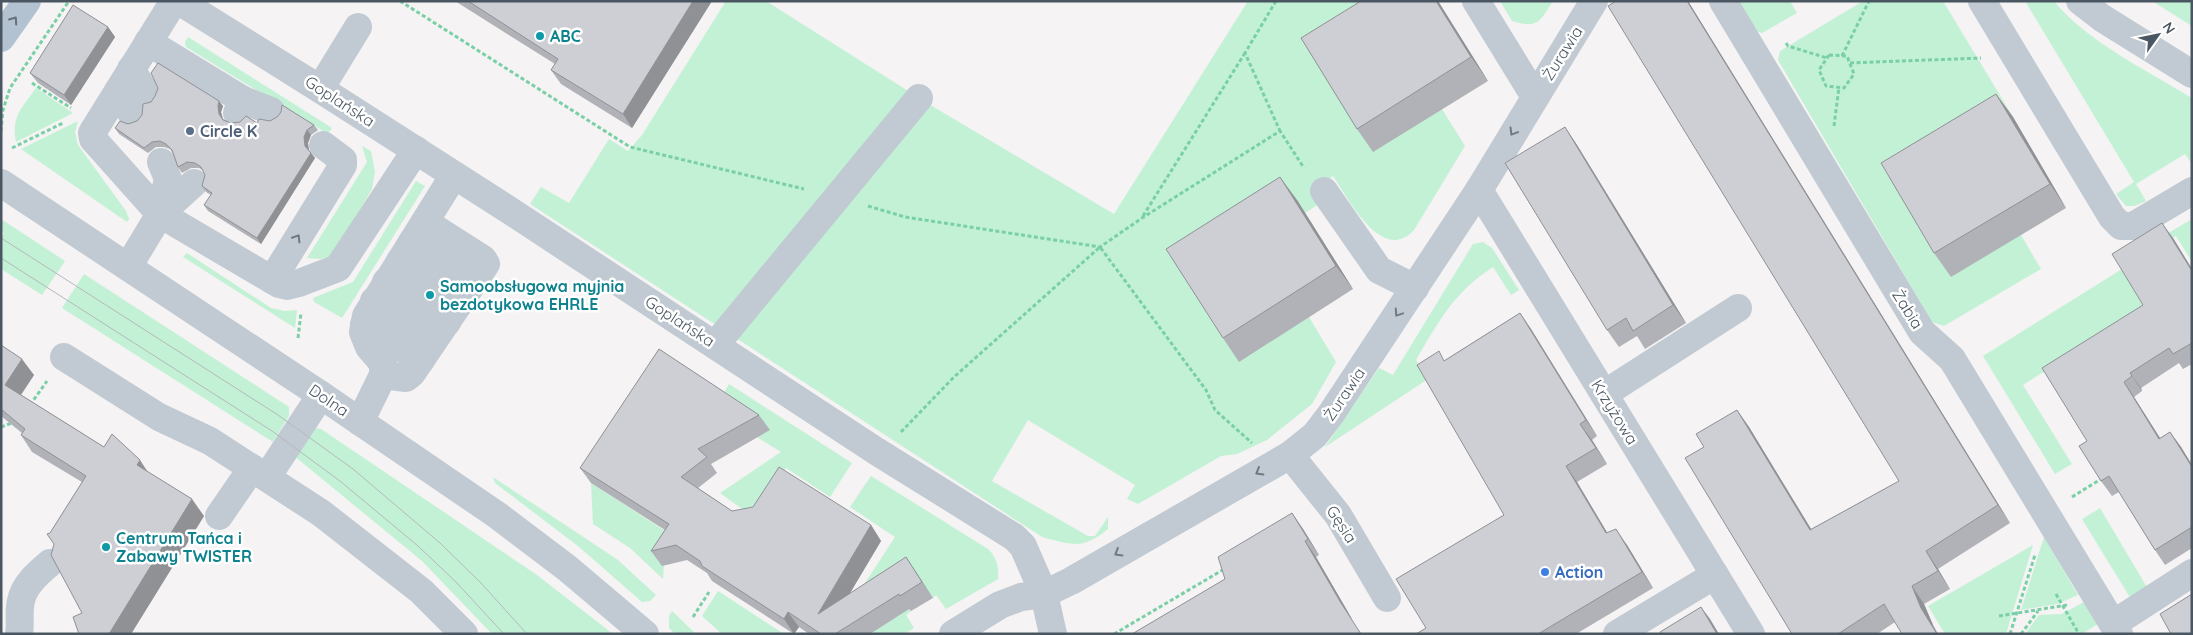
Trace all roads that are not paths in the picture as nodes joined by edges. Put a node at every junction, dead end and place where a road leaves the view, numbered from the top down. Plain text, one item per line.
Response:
1 (27, 1) edge
2 (174, 1) edge
3 (179, 1) edge
4 (1476, 1) edge
5 (1594, 1) edge
6 (1723, 1) edge
7 (1982, 1) edge
8 (2080, 1) edge
9 (358, 27) dead end
10 (1, 38) edge
11 (150, 71) junction
12 (2192, 74) edge
13 (124, 80) junction
14 (187, 80) edge
15 (320, 89) junction
16 (1535, 97) junction
17 (919, 98) dead end
18 (271, 111) dead end
19 (323, 145) dead end
20 (416, 150) junction
21 (162, 162) dead end
22 (454, 175) junction
23 (1, 183) edge
24 (194, 183) dead end
25 (1479, 190) junction
26 (1324, 191) dead end
27 (2192, 191) edge
28 (160, 214) junction
29 (128, 267) junction
30 (394, 272) junction
31 (272, 280) junction
32 (1414, 288) junction
33 (468, 291) junction
34 (1738, 308) dead end
35 (434, 341) junction
36 (716, 344) junction
37 (64, 357) road end
38 (383, 376) junction
39 (1604, 394) junction
40 (321, 395) junction
41 (360, 422) junction
42 (1282, 459) junction
43 (260, 472) junction
44 (219, 516) dead end
45 (50, 563) edge
46 (2192, 573) edge
47 (1715, 575) junction
48 (1044, 594) junction
49 (1387, 598) dead end
50 (2116, 629) edge
51 (19, 634) edge
52 (464, 634) edge
53 (645, 634) edge
54 (953, 634) edge
55 (1053, 634) edge
56 (1617, 634) edge
57 (1751, 634) edge

10 -> 1 main road
2 - 11 street
3 - 15 street, Goplańska
4 - 16 street
5 - 16 street, Żurawia
6 - 50 street, Żabia
7 - 27 street
8 - 12 street
9 - 15 street
11 - 13 street
11 - 13 street
11 - 14 street
11 - 18 street
13 - 28 street
15 - 20 street, Goplańska
16 -> 25 street, Żurawia
17 - 36 street
31 -> 19 street
20 - 22 street, Goplańska
20 - 31 street
21 - 28 street
22 - 30 street
22 - 36 street, Goplańska
23 - 29 street, Dolna
24 - 28 street
25 - 32 street, Żurawia
25 - 39 street, Krzyżowa
26 - 32 street
28 - 29 street
28 - 31 street
29 - 40 street, Dolna
30 - 33 street
30 - 33 street
30 - 35 street
30 - 35 street
30 - 38 street
32 -> 42 street, Żurawia
33 - 35 street
34 - 39 street
35 - 38 street
36 - 48 street, Goplańska
37 - 43 street
38 - 41 street
39 - 47 street, Krzyżowa
40 - 41 street, Dolna
40 - 43 street
41 - 53 street, Dolna
42 -> 48 street, Żurawia
42 - 49 street, Gęsia
43 - 44 street
43 - 52 street
45 - 51 street
46 - 50 street
47 - 56 street
47 - 57 street, Krzyżowa
48 - 54 street, Żurawia
48 - 55 street, Goplańska

